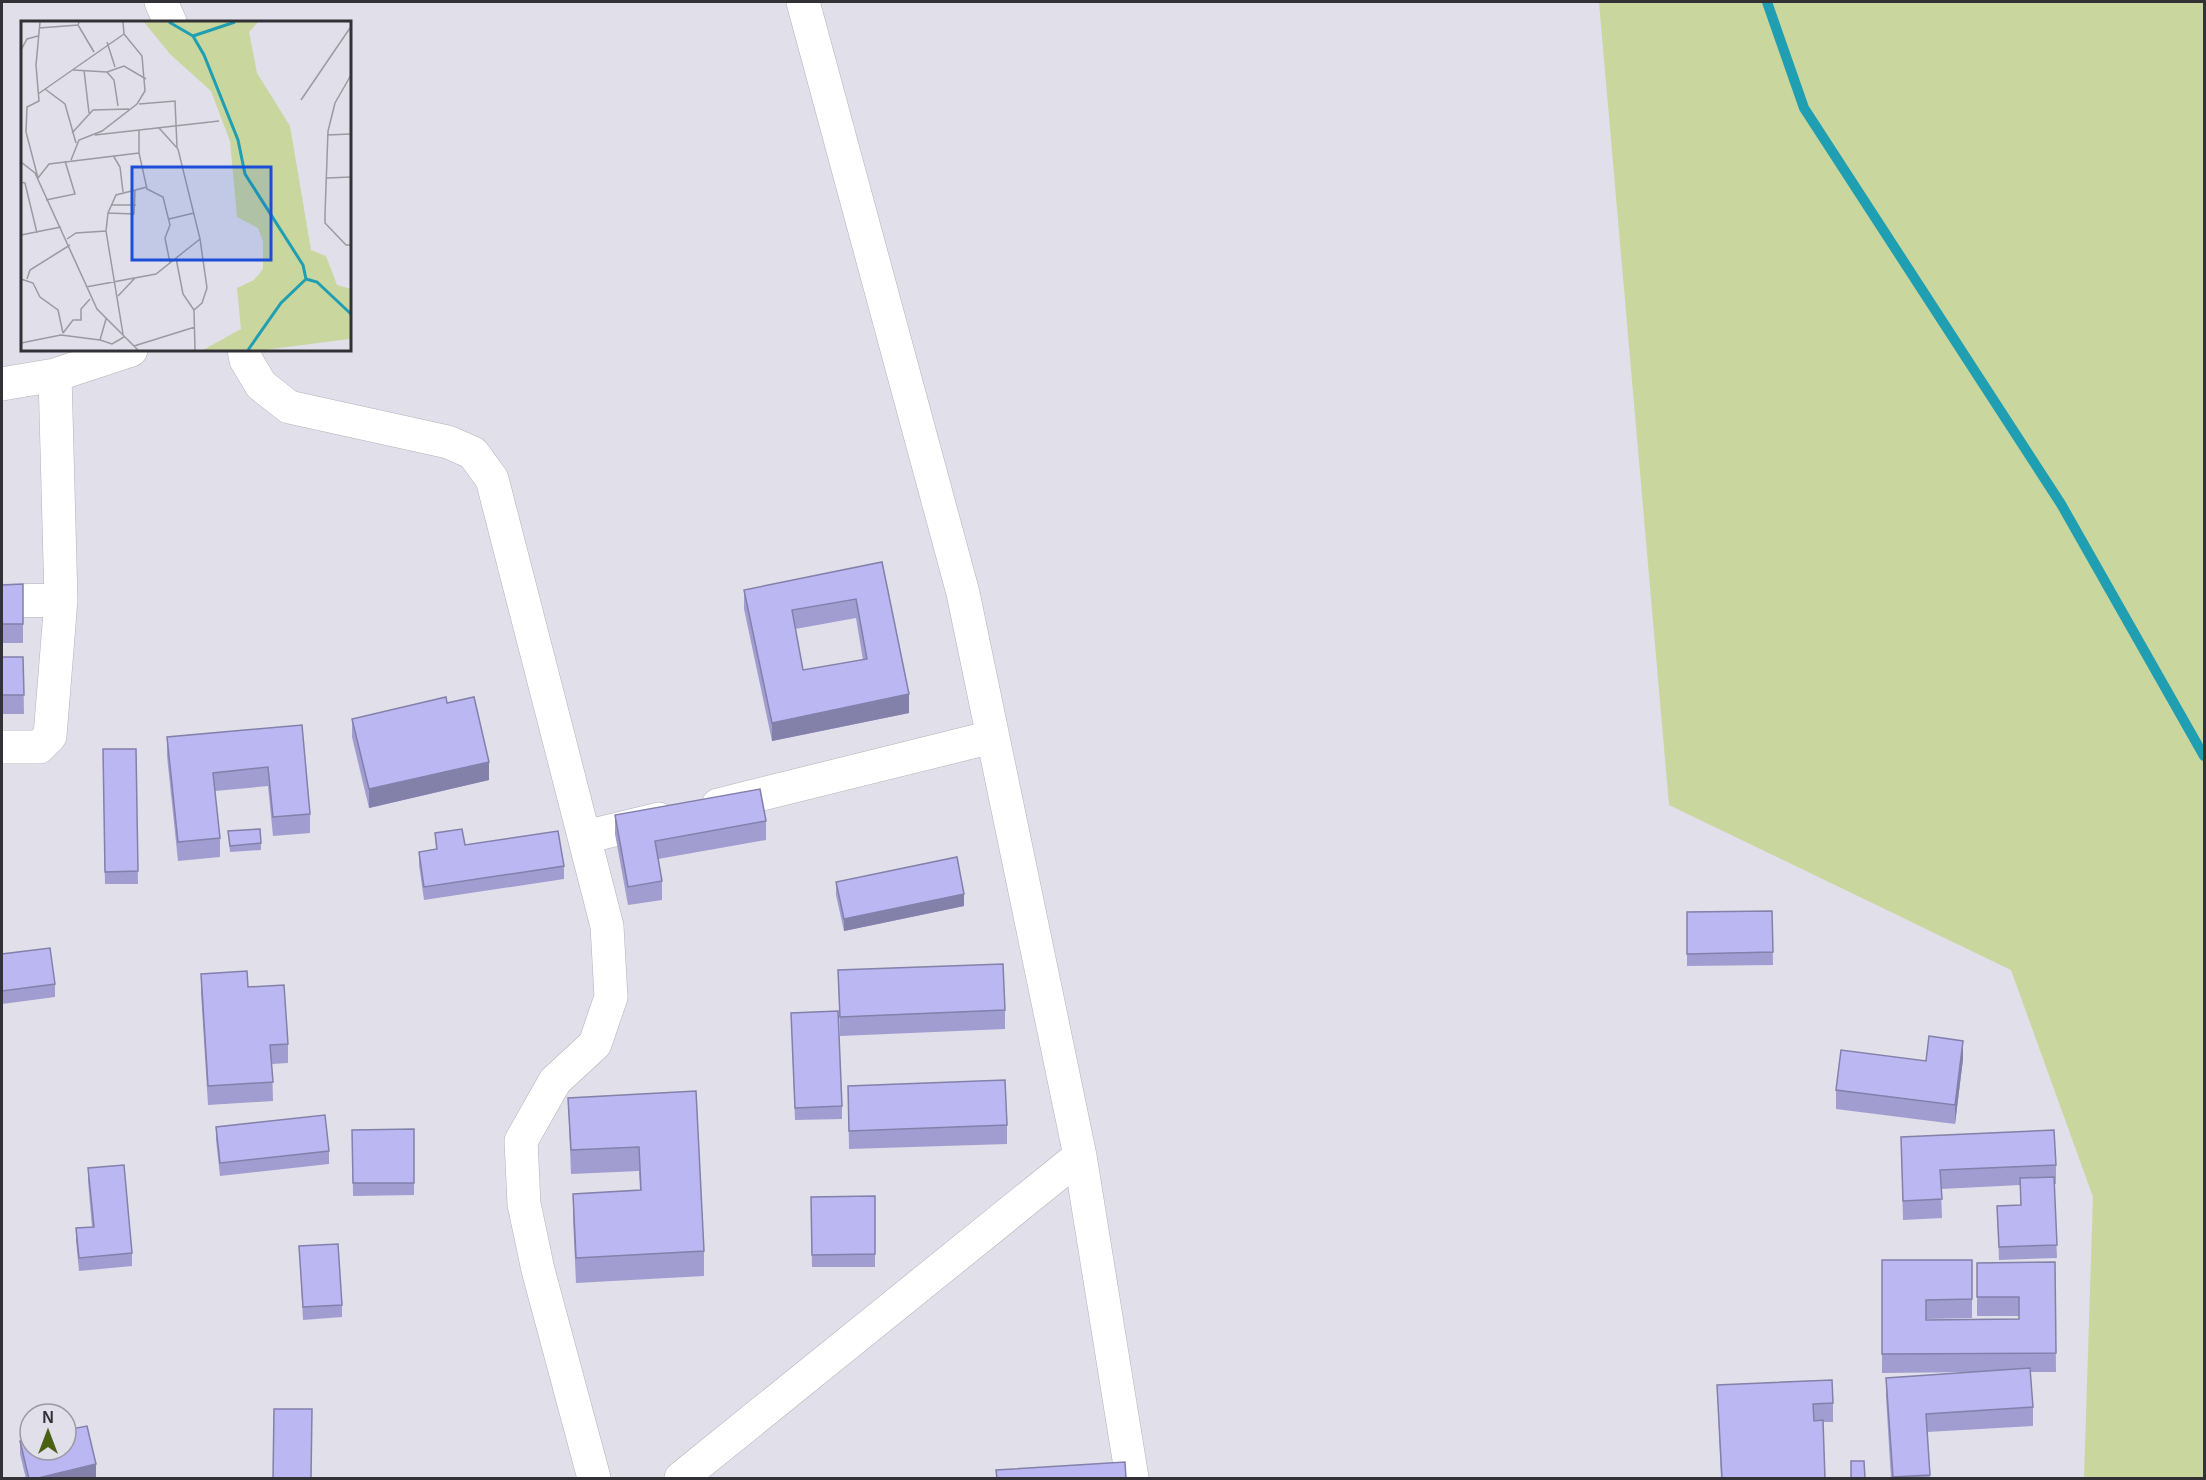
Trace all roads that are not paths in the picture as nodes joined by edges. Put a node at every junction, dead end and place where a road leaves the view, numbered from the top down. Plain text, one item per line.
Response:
1 (161, 2) edge
2 (803, 2) edge
3 (170, 21) edge
4 (128, 351) edge
5 (244, 351) edge
6 (55, 375) junction
7 (2, 384) edge
8 (61, 600) junction
9 (2, 601) edge
10 (992, 737) junction
11 (2, 747) edge
12 (585, 837) junction
13 (1080, 1156) junction
14 (699, 1472) edge
15 (594, 1479) edge
16 (1132, 1479) edge

1 - 3 street
2 - 10 street
4 - 6 street
5 - 12 street
6 - 7 street
6 - 8 street
8 - 9 street
8 - 11 street
10 - 12 street
10 - 13 street
12 - 15 street
13 - 14 street
13 - 16 street

